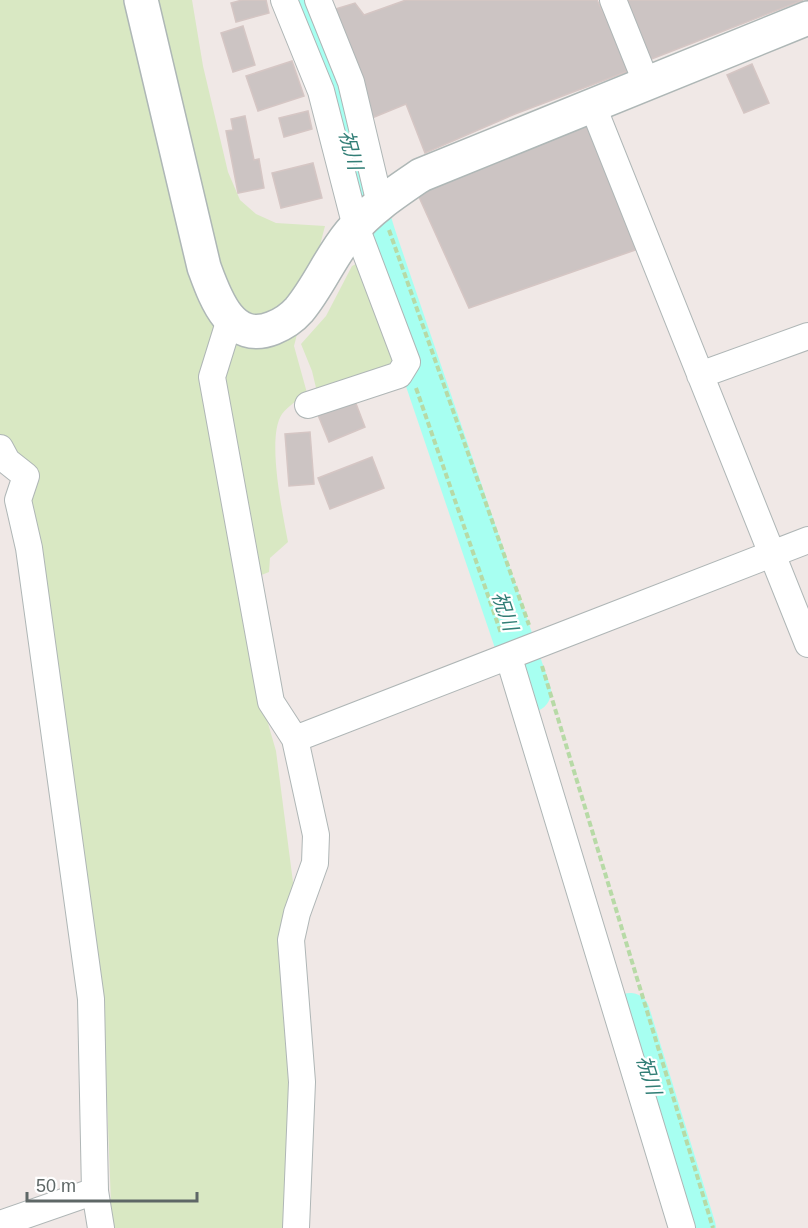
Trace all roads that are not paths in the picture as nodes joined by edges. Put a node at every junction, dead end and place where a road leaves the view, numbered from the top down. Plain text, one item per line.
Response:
1 (141, 0) edge
2 (284, 0) edge
3 (318, 0) edge
4 (613, 0) edge
5 (808, 18) edge
6 (646, 82) junction
7 (592, 104) junction
8 (369, 214) junction
9 (230, 320) junction
10 (808, 336) edge
11 (700, 375) junction
12 (308, 405) dead end
13 (0, 448) edge
14 (808, 540) edge
15 (772, 554) junction
16 (808, 644) edge
17 (510, 657) junction
18 (294, 739) junction
19 (96, 1191) junction
20 (0, 1224) edge
21 (101, 1228) edge
22 (296, 1228) edge
23 (682, 1228) edge

1 - 9 street
2 - 8 street
3 - 8 street
4 - 6 street
5 - 6 street
6 - 7 street
7 - 8 street
7 - 11 street
8 - 9 street
8 - 12 street
9 - 18 street
10 - 11 street
11 - 15 street
13 - 19 street
14 - 15 street
15 - 16 street
15 - 17 street
17 - 18 street
17 - 23 street
18 - 22 street
19 - 20 street
19 - 21 street

